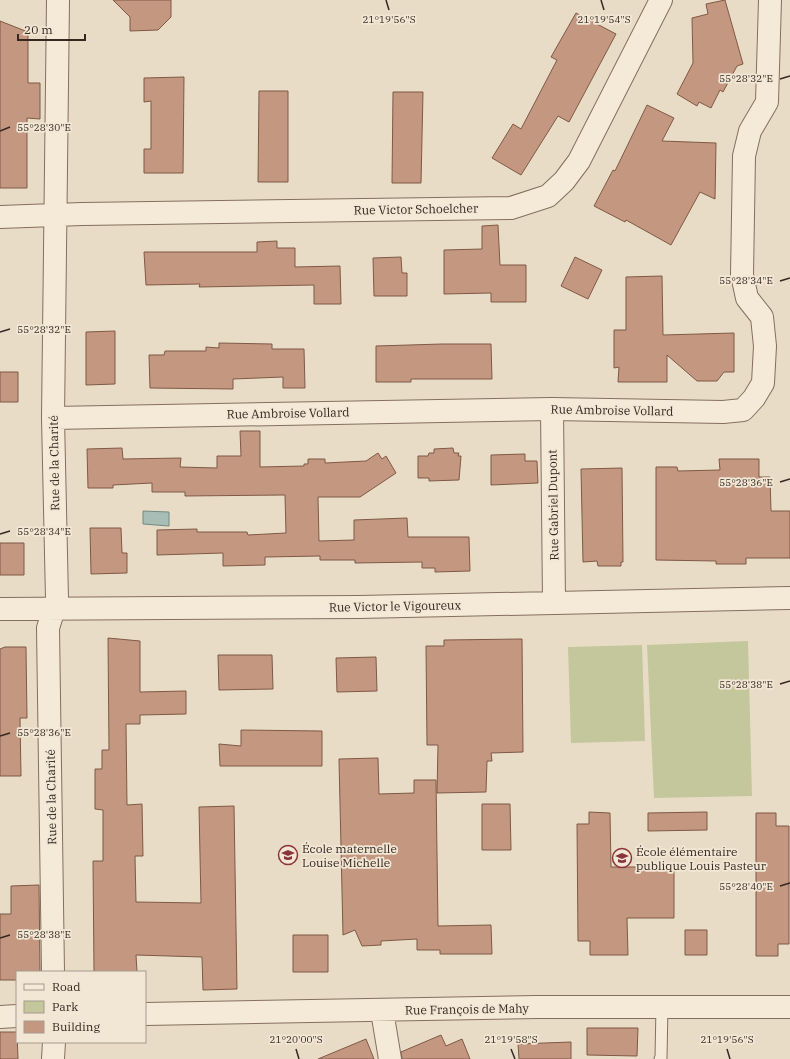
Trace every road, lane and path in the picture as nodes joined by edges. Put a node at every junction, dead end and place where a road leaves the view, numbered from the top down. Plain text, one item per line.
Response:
1 (661, 0) edge
2 (770, 0) edge
3 (54, 1) edge
4 (55, 216) junction
5 (0, 217) edge
6 (552, 409) junction
7 (53, 418) junction
8 (790, 598) edge
9 (554, 602) junction
10 (0, 609) edge
11 (54, 609) junction
12 (53, 971) edge
13 (662, 1006) junction
14 (790, 1007) edge
15 (382, 1011) junction
16 (146, 1014) edge
17 (16, 1016) edge
18 (0, 1017) edge
19 (54, 1043) edge
20 (54, 1059) edge
21 (390, 1059) edge
22 (660, 1059) edge

1 - 4 street, Rue Victor Schoelcher
2 - 6 street, Rue Ambroise Vollard
3 - 4 street, Rue de la Charité
4 - 5 street, Rue Victor Schoelcher
4 - 7 street, Rue de la Charité
6 - 7 street, Rue Ambroise Vollard
6 - 9 street, Rue Gabriel Dupont
7 - 11 street, Rue de la Charité
8 - 9 street, Rue Victor le Vigoureux
9 - 11 street, Rue Victor le Vigoureux
10 - 11 street, Rue Victor le Vigoureux
11 - 12 street, Rue de la Charité
13 - 14 street, Rue François de Mahy
13 - 15 street, Rue François de Mahy
13 - 22 lane
15 - 16 street, Rue François de Mahy
15 - 21 street
17 - 18 street
19 - 20 street

